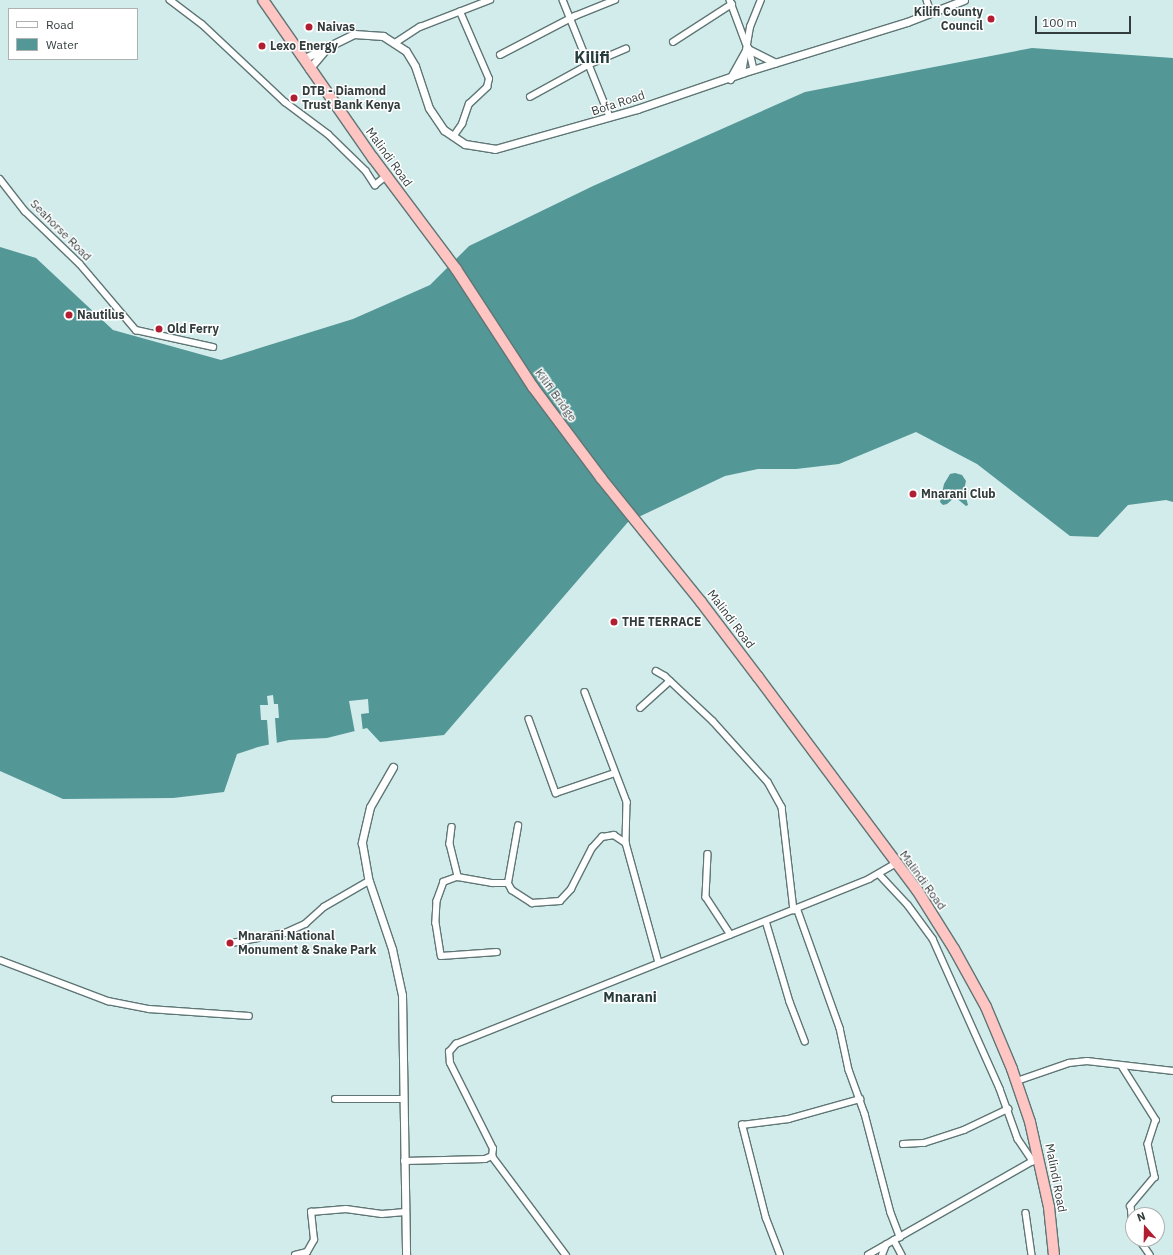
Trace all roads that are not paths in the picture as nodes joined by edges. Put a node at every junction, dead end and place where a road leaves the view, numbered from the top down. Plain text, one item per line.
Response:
1 (170, 0) edge
2 (263, 0) edge
3 (490, 0) edge
4 (563, 0) edge
5 (615, 0) edge
6 (761, 0) edge
7 (927, 0) edge
8 (964, 0) edge
9 (731, 2) edge
10 (460, 12) junction
11 (931, 13) junction
12 (571, 20) junction
13 (395, 42) junction
14 (673, 42) dead end
15 (328, 46) junction
16 (747, 46) junction
17 (626, 49) dead end
18 (500, 55) dead end
19 (303, 59) junction
20 (775, 63) junction
21 (590, 64) junction
22 (309, 69) junction
23 (754, 70) junction
24 (742, 73) junction
25 (730, 78) junction
26 (530, 97) dead end
27 (610, 117) junction
28 (453, 137) junction
29 (386, 176) junction
30 (0, 179) edge
31 (426, 229) joint
32 (213, 347) dead end
33 (674, 568) joint
34 (656, 671) dead end
35 (670, 680) junction
36 (585, 692) dead end
37 (640, 708) dead end
38 (529, 719) dead end
39 (393, 767) dead end
40 (615, 772) junction
41 (518, 826) dead end
42 (452, 827) dead end
43 (626, 843) junction
44 (708, 854) dead end
45 (895, 864) junction
46 (879, 874) junction
47 (458, 877) junction
48 (369, 881) junction
49 (508, 883) junction
50 (796, 909) junction
51 (766, 921) junction
52 (731, 935) junction
53 (232, 943) dead end
54 (497, 952) dead end
55 (0, 960) edge
56 (659, 963) junction
57 (249, 1016) dead end
58 (805, 1041) dead end
59 (1122, 1066) junction
60 (1173, 1071) edge
61 (1017, 1081) junction
62 (335, 1099) dead end
63 (404, 1099) junction
64 (860, 1099) junction
65 (1008, 1110) junction
66 (903, 1144) dead end
67 (492, 1156) junction
68 (1036, 1159) junction
69 (404, 1161) junction
70 (1132, 1207) edge
71 (405, 1212) junction
72 (1026, 1213) dead end
73 (900, 1236) junction
74 (894, 1240) junction
75 (886, 1245) junction
76 (295, 1255) edge
77 (406, 1255) edge
78 (566, 1255) edge
79 (780, 1255) edge
80 (868, 1255) edge
81 (882, 1255) edge
82 (902, 1255) edge
83 (1032, 1255) edge
84 (1054, 1255) edge

1 - 29 street
2 - 19 highway, Malindi Road
3 - 10 street
4 - 12 street
5 - 12 street
6 - 16 street
7 - 11 street
8 - 11 street, Bofa Road
9 - 14 street
9 - 16 street
10 - 13 street
10 - 28 street
11 - 20 street, Bofa Road
12 - 18 street
12 - 21 street
13 - 15 street, Bofa Road
13 - 28 street, Bofa Road
15 - 19 street, Bofa Road
15 - 22 street, Bofa Road
16 - 20 street
16 - 23 street
16 - 24 street
16 - 25 street
17 - 21 street
19 - 22 highway, Malindi Road
20 - 23 street, Bofa Road
21 - 26 street
21 - 27 street
22 - 29 highway, Malindi Road
23 - 24 street, Bofa Road
24 - 25 street, Bofa Road
25 - 27 street, Bofa Road
27 - 28 street, Bofa Road
29 - 31 highway, Malindi Road
30 - 32 street, Seahorse Road
31 - 33 highway, Kilifi Bridge
33 - 45 highway, Malindi Road
34 - 35 street
35 - 37 street
35 - 50 street
36 - 40 street
38 - 40 street
39 - 48 street
40 - 43 street
41 - 49 street
42 - 47 street
43 - 49 street
43 - 56 street
44 - 52 street
45 - 46 street
45 - 61 highway, Malindi Road
46 - 50 street
46 - 65 street
47 - 49 street
47 - 54 street
48 - 53 street
48 - 63 street
50 - 51 street
50 - 64 street
51 - 52 street
51 - 58 street
52 - 56 street
55 - 57 street
56 - 67 street
59 - 60 street
59 - 61 street
59 - 70 street
61 - 68 highway, Malindi Road
62 - 63 street
63 - 69 street
64 - 73 street
64 - 79 street
65 - 66 street
65 - 68 street
67 - 69 street
67 - 78 street
68 - 73 street
68 - 84 highway, Malindi Road
69 - 71 street
71 - 76 street
71 - 77 street
72 - 83 street
73 - 74 street
74 - 75 street
74 - 82 street
75 - 80 street
75 - 81 street

